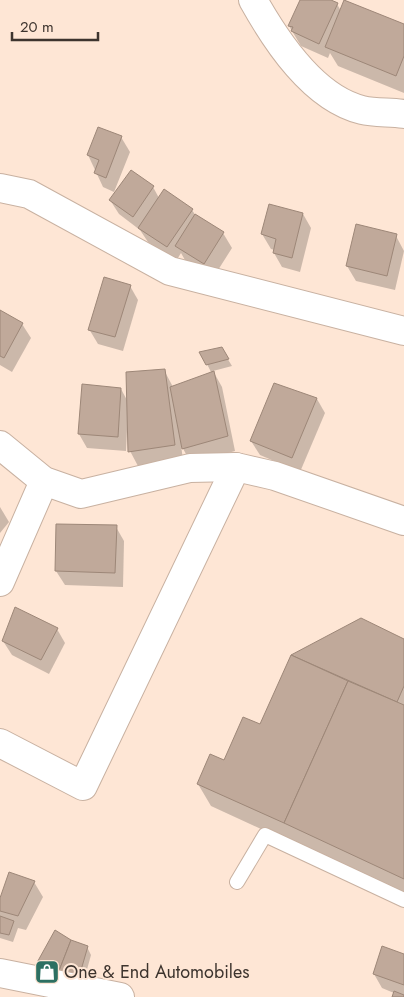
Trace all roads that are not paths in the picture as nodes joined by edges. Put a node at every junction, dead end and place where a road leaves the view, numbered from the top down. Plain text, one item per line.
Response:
1 (253, 0) edge
2 (404, 114) edge
3 (0, 188) edge
4 (404, 331) edge
5 (0, 445) edge
6 (236, 467) junction
7 (44, 480) junction
8 (404, 521) edge
9 (0, 582) edge
10 (0, 742) edge
11 (236, 882) dead end
12 (404, 900) edge
13 (0, 973) edge
14 (120, 997) edge

1 - 2 street
3 - 4 street
5 - 7 street
6 - 7 street
6 - 8 street
6 - 10 street
7 - 9 street
11 - 12 lane
13 - 14 street

